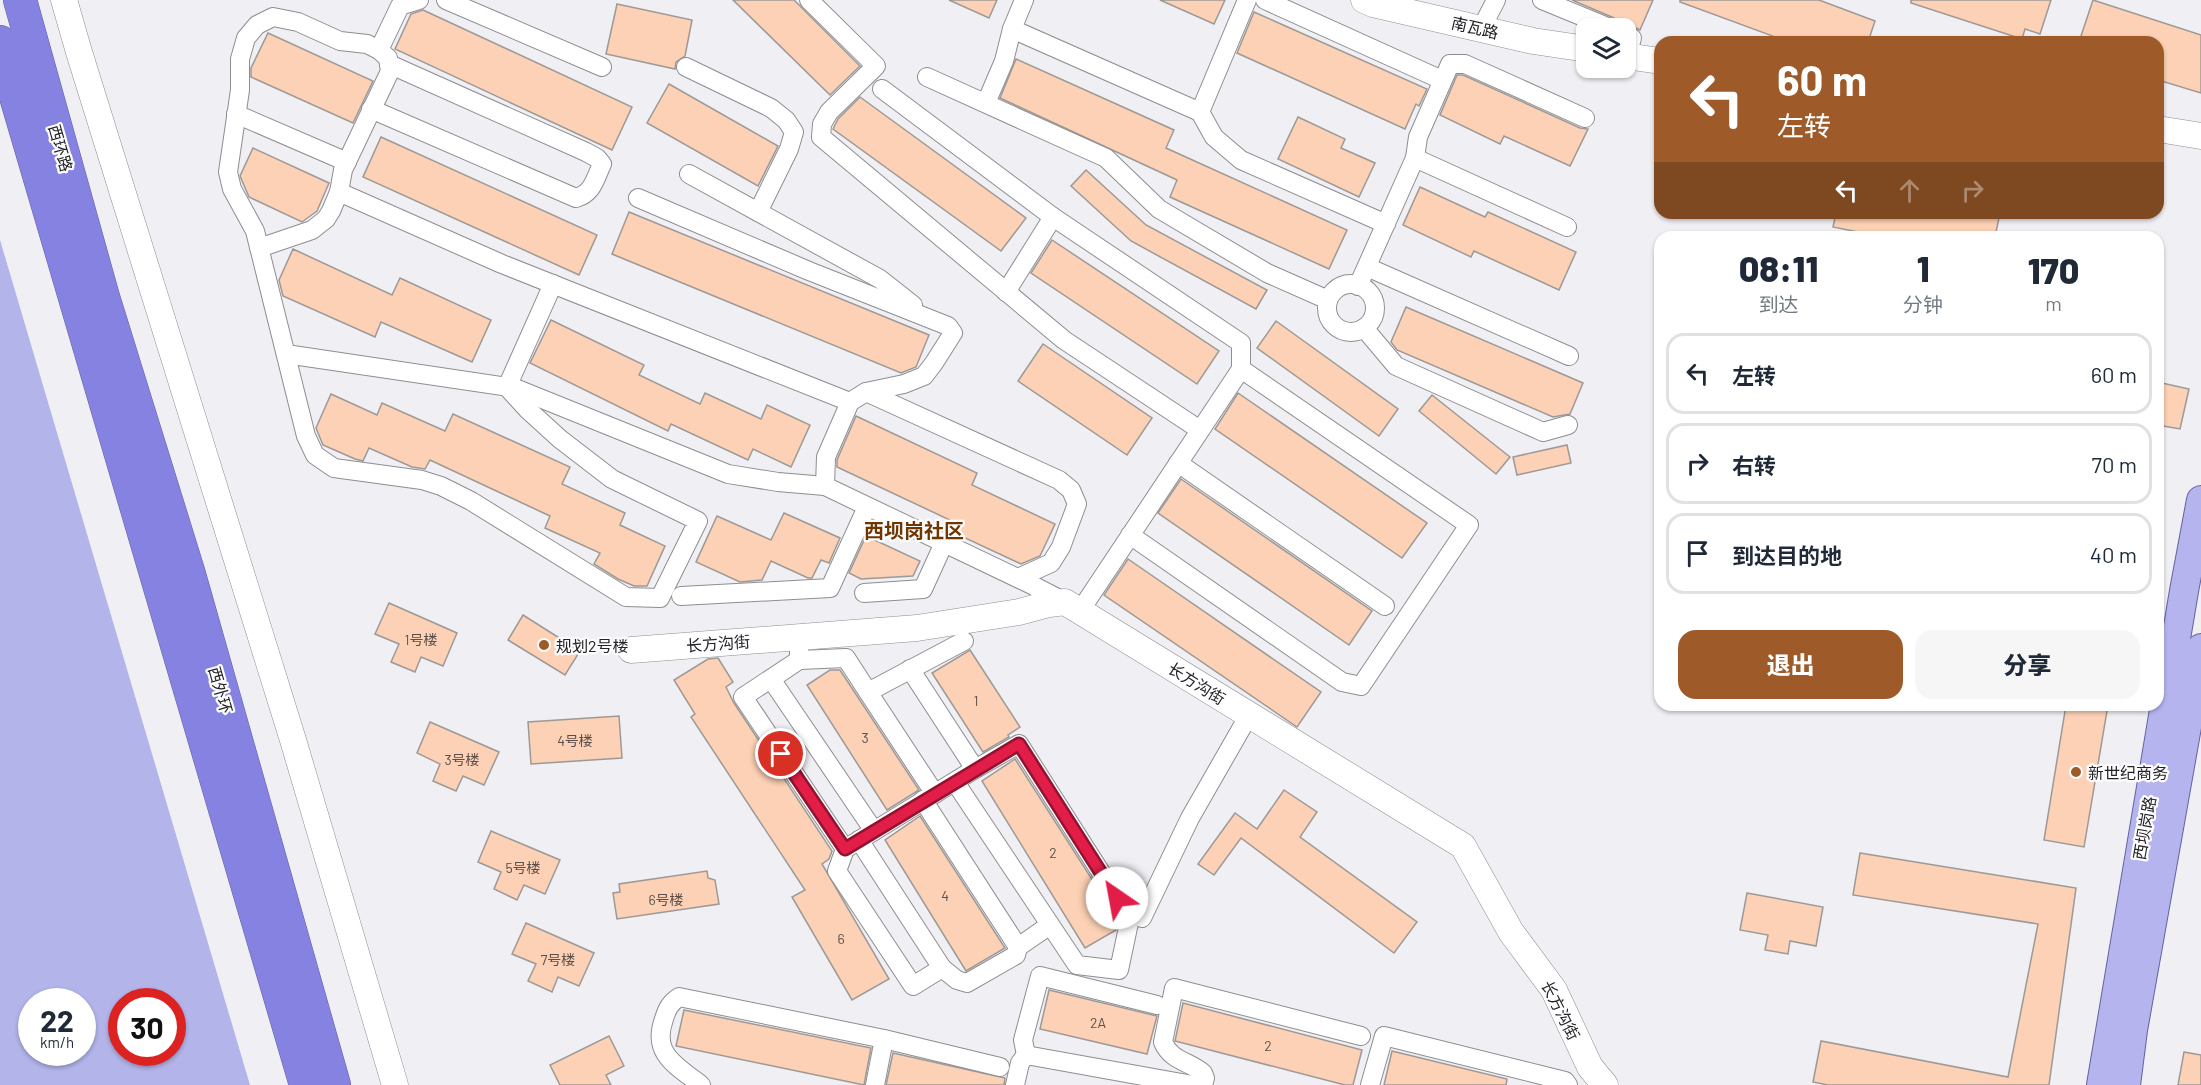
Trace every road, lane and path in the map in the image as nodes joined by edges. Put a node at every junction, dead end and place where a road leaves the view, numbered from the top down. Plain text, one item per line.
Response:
1 (20, 0) edge
2 (64, 0) edge
3 (418, 0) edge
4 (446, 0) edge
5 (809, 0) edge
6 (1024, 0) edge
7 (1247, 0) edge
8 (1265, 0) edge
9 (1364, 0) edge
10 (1496, 0) edge
11 (1542, 0) edge
12 (1586, 18) edge
13 (1012, 29) junction
14 (1481, 29) junction
15 (0, 42) edge
16 (1576, 47) edge
17 (1636, 53) edge
18 (384, 57) junction
19 (1654, 59) edge
20 (602, 67) dead end
21 (686, 67) dead end
22 (927, 77) dead end
23 (1442, 80) junction
24 (882, 89) dead end
25 (986, 103) junction
26 (371, 109) junction
27 (1200, 112) junction
28 (236, 114) junction
29 (1585, 118) dead end
30 (2164, 130) edge
31 (2201, 136) edge
32 (1415, 158) junction
33 (347, 162) junction
34 (689, 174) dead end
35 (339, 192) junction
36 (638, 198) dead end
37 (758, 212) junction
38 (1053, 218) junction
39 (1386, 224) junction
40 (1567, 227) dead end
41 (259, 248) junction
42 (1367, 267) junction
43 (553, 285) junction
44 (1358, 286) junction
45 (1006, 292) junction
46 (89, 299) junction
47 (1328, 300) junction
48 (928, 318) junction
49 (1364, 328) junction
50 (286, 354) junction
51 (1569, 356) dead end
52 (1240, 369) junction
53 (507, 387) junction
54 (866, 392) junction
55 (850, 402) junction
56 (1569, 425) dead end
57 (1200, 430) junction
58 (1178, 463) junction
59 (825, 486) junction
60 (2201, 500) edge
61 (867, 507) junction
62 (1130, 535) junction
63 (944, 543) junction
64 (1018, 578) junction
65 (864, 593) dead end
66 (2192, 593) edge
67 (681, 596) dead end
68 (1386, 606) dead end
69 (1072, 607) junction
70 (964, 641) dead end
71 (2201, 648) edge
72 (799, 649) junction
73 (631, 650) dead end
74 (910, 669) junction
75 (868, 692) junction
76 (1249, 715) junction
77 (975, 770) junction
78 (955, 782) junction
79 (929, 797) junction
80 (859, 840) junction
81 (1142, 918) dead end
82 (1050, 925) junction
83 (1018, 947) junction
84 (942, 968) junction
85 (1157, 1005) dead end
86 (1361, 1036) dead end
87 (884, 1040) junction
88 (1026, 1055) junction
89 (1000, 1067) dead end
90 (306, 1085) edge
91 (334, 1085) edge
92 (396, 1085) edge
93 (702, 1085) edge
94 (875, 1085) edge
95 (1015, 1085) edge
96 (1193, 1085) edge
97 (1203, 1085) edge
98 (1371, 1085) edge
99 (1568, 1085) edge
100 (1605, 1085) edge
101 (2101, 1085) edge
102 (2126, 1085) edge

1 - 46 highway, 西环路
2 - 92 street
3 - 18 street
4 - 20 street
5 - 45 street
6 - 13 street
7 - 27 street
8 - 23 street
9 - 14 street, 南瓦路
10 - 14 street
11 - 12 street
13 - 25 street
13 - 27 street
14 - 16 street, 南瓦路
15 - 46 highway, 西环路
17 - 19 street
18 - 26 street
18 - 26 street
18 - 28 street
21 - 37 street
22 - 25 street
23 - 29 street
23 - 32 street
24 - 38 street
25 - 47 street
26 - 33 street
27 - 39 street
28 - 33 street
28 - 41 street
30 - 31 street
32 - 39 street
32 - 40 street
33 - 35 street
34 - 37 street
35 - 41 street
35 - 43 street
36 - 48 street
37 - 48 street
38 - 45 street
38 - 52 street
39 - 42 street
41 - 50 street
42 - 44 street
42 - 51 street
43 - 53 street
43 - 55 street
44 - 47 street
44 - 49 street
45 - 57 street
46 - 90 highway, 西外环
46 - 91 highway, 西外环
47 - 49 street
48 - 54 street
49 - 56 street
50 - 53 street
50 - 53 street
52 - 57 street
52 - 62 street
53 - 59 street
54 - 55 street
54 - 64 street
55 - 59 street
57 - 58 street
58 - 62 street
58 - 68 street
59 - 61 street
60 - 66 main road, 西坝岗路
61 - 63 street
61 - 67 street
62 - 69 street
63 - 64 street
63 - 65 street
64 - 69 street
66 - 101 main road, 西坝岗路
69 - 72 street, 长方沟街
69 - 76 street, 长方沟街
70 - 74 street
71 - 102 main road, 西坝岗路
72 - 73 street, 长方沟街
72 - 75 street
72 - 80 street
72 - 80 street
74 - 75 street
74 - 77 street
75 - 79 street
76 - 81 street
76 - 100 street, 长方沟街
77 - 78 street
77 - 82 street
78 - 79 street
78 - 82 street
79 - 80 street
79 - 83 street
80 - 84 street
80 - 84 street
82 - 83 street
83 - 84 street
85 - 88 street
86 - 97 street
87 - 89 street
87 - 93 street
87 - 94 street
88 - 95 street
88 - 96 street
98 - 99 street

